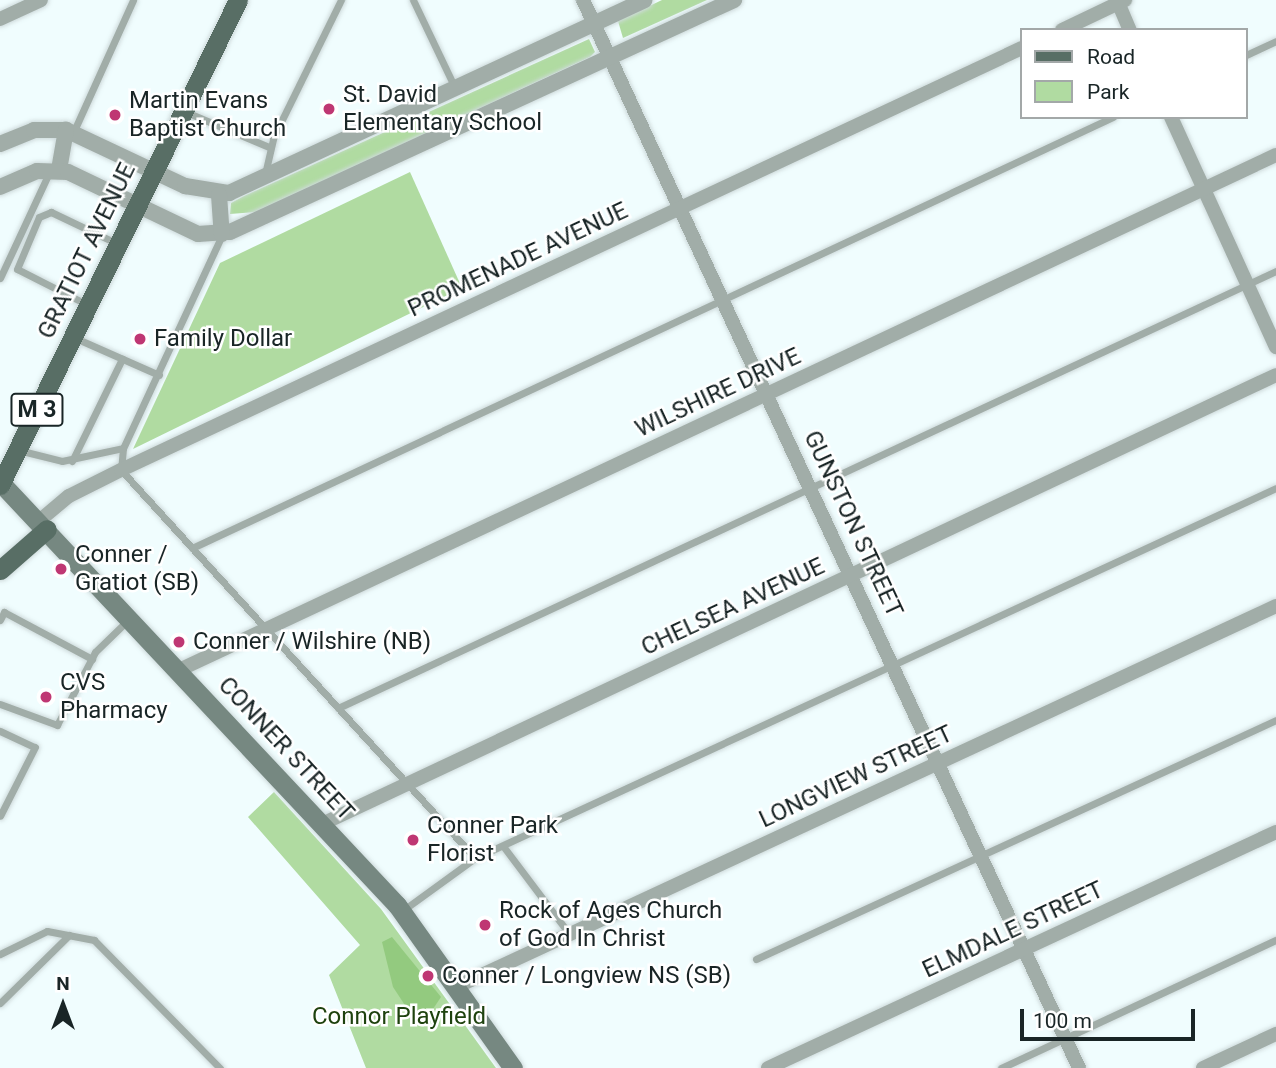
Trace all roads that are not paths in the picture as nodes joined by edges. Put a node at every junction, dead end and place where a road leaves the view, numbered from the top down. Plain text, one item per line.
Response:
1 (41, 0) edge
2 (133, 0) edge
3 (238, 0) edge
4 (341, 0) edge
5 (412, 0) edge
6 (583, 0) edge
7 (644, 0) edge
8 (734, 0) edge
9 (1120, 1) edge
10 (0, 19) edge
11 (594, 24) junction
12 (1066, 28) edge
13 (1129, 28) edge
14 (1276, 41) edge
15 (1020, 49) edge
16 (1248, 54) edge
17 (611, 58) junction
18 (455, 88) junction
19 (183, 111) junction
20 (1109, 119) edge
21 (1172, 119) edge
22 (70, 132) junction
23 (0, 144) edge
24 (269, 147) junction
25 (1276, 155) edge
26 (54, 170) junction
27 (153, 170) junction
28 (265, 176) junction
29 (0, 187) edge
30 (1205, 189) junction
31 (219, 195) junction
32 (136, 205) junction
33 (682, 208) junction
34 (222, 234) junction
35 (118, 245) junction
36 (1276, 271) edge
37 (0, 278) edge
38 (1249, 284) junction
39 (723, 298) junction
40 (89, 305) junction
41 (73, 337) junction
42 (1276, 347) edge
43 (122, 359) junction
44 (159, 375) junction
45 (1276, 375) edge
46 (767, 394) junction
47 (123, 448) junction
48 (17, 450) junction
49 (72, 461) junction
50 (121, 470) junction
51 (0, 484) edge
52 (811, 488) junction
53 (1276, 488) edge
54 (43, 525) junction
55 (192, 548) junction
56 (0, 570) edge
57 (852, 576) junction
58 (1276, 606) edge
59 (130, 619) junction
60 (0, 620) edge
61 (267, 630) junction
62 (92, 659) junction
63 (894, 668) junction
64 (179, 670) junction
65 (0, 704) edge
66 (338, 708) junction
67 (1276, 720) edge
68 (0, 731) edge
69 (939, 763) junction
70 (408, 785) junction
71 (0, 816) edge
72 (322, 824) junction
73 (1276, 832) edge
74 (503, 846) junction
75 (983, 853) junction
76 (475, 858) junction
77 (401, 911) junction
78 (69, 935) junction
79 (570, 935) junction
80 (1276, 940) edge
81 (1027, 948) junction
82 (0, 954) edge
83 (756, 959) dead end
84 (456, 988) junction
85 (0, 1003) edge
86 (1276, 1034) edge
87 (1064, 1038) junction
88 (220, 1068) edge
89 (513, 1068) edge
90 (768, 1068) edge
91 (1001, 1068) edge
92 (1079, 1068) edge
93 (1203, 1068) edge

1 - 10 street
2 - 22 lane
3 - 19 main road, GRATIOT AVENUE / M 3
4 - 24 lane
5 - 18 lane
6 - 11 street, GUNSTON STREET
7 - 11 street
8 - 17 street
9 - 12 street
9 - 13 street
11 - 17 street, GUNSTON STREET
11 - 18 street
14 - 16 lane
15 - 33 street, PROMENADE AVENUE
17 - 33 street, GUNSTON STREET
17 - 34 street
18 - 28 street
19 - 24 lane
19 - 27 main road, GRATIOT AVENUE / M 3
20 - 39 lane
21 - 30 street
22 - 23 street
22 - 26 street
22 - 27 street
24 - 28 lane
25 - 30 street, WILSHIRE DRIVE
26 - 29 street
26 - 32 street
26 - 37 lane
27 - 31 street
27 - 32 main road, GRATIOT AVENUE / M 3
28 - 31 street
30 - 38 street
30 - 46 street, WILSHIRE DRIVE
31 - 34 street
32 - 34 street
32 - 35 main road, GRATIOT AVENUE / M 3
33 - 39 street, GUNSTON STREET
33 - 50 street, PROMENADE AVENUE
34 - 44 lane
35 - 40 main road, GRATIOT AVENUE / M 3
35 - 40 lane
36 - 38 lane
38 - 42 street
38 - 52 lane
39 - 46 street, GUNSTON STREET
39 - 55 lane
40 - 41 main road, GRATIOT AVENUE / M 3
41 - 43 lane
41 - 48 main road, GRATIOT AVENUE / M 3
43 - 44 lane
43 - 49 lane
44 - 47 lane
45 - 57 street, CHELSEA AVENUE
46 - 52 street, GUNSTON STREET
46 - 61 street, WILSHIRE DRIVE
47 - 49 lane
47 - 50 lane
48 - 49 lane
48 - 51 main road, GRATIOT AVENUE / M 3
50 - 54 street, PROMENADE AVENUE
50 - 55 lane
51 - 54 main road, CONNER STREET
52 - 57 street, GUNSTON STREET
52 - 66 lane
53 - 63 lane
54 - 56 main road
54 - 59 main road, CONNER STREET
55 - 61 lane
57 - 63 street, GUNSTON STREET
57 - 70 street, CHELSEA AVENUE
58 - 69 street, LONGVIEW STREET
59 - 62 lane
59 - 64 main road, CONNER STREET
60 - 62 lane
61 - 64 street, WILSHIRE DRIVE
61 - 66 lane
62 - 65 lane
63 - 69 street, GUNSTON STREET
63 - 74 lane
64 - 72 main road, CONNER STREET
66 - 70 lane
67 - 75 lane
68 - 71 lane
69 - 75 street, GUNSTON STREET
69 - 79 street, LONGVIEW STREET
70 - 72 street, CHELSEA AVENUE
70 - 76 lane
72 - 77 main road, CONNER STREET
73 - 81 street, ELMDALE STREET
74 - 76 lane
74 - 79 lane
75 - 81 street, GUNSTON STREET
75 - 83 lane
76 - 77 lane
77 - 84 main road, CONNER STREET
78 - 82 lane
78 - 85 lane
78 - 88 lane
79 - 84 street, LONGVIEW STREET
80 - 87 lane
81 - 87 street, GUNSTON STREET
81 - 90 street, ELMDALE STREET
84 - 89 main road, CONNER STREET
86 - 93 street
87 - 91 lane
87 - 92 street, GUNSTON STREET

